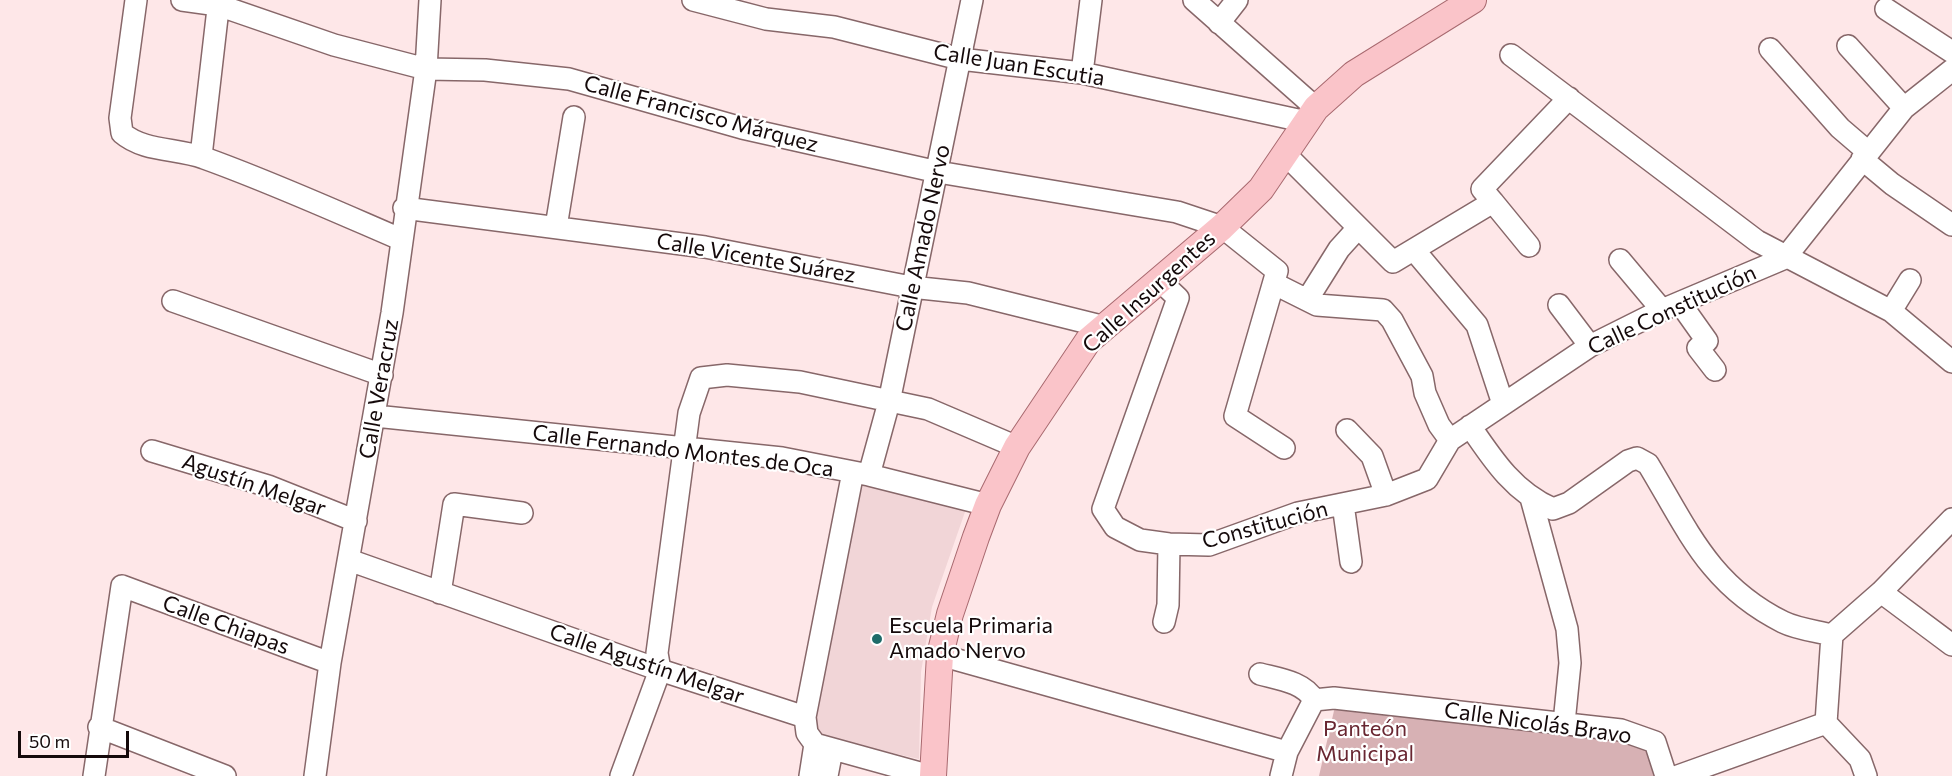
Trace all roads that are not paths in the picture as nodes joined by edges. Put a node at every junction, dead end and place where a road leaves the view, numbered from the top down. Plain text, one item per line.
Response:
1 (136, 0) edge
2 (182, 0) edge
3 (430, 0) edge
4 (693, 0) edge
5 (972, 0) edge
6 (1091, 0) edge
7 (1194, 0) edge
8 (1237, 0) edge
9 (1473, 0) edge
10 (218, 2) edge
11 (1886, 9) dead end
12 (1219, 22) junction
13 (1848, 46) dead end
14 (1770, 49) dead end
15 (1952, 52) edge
16 (1511, 55) dead end
17 (960, 58) junction
18 (426, 69) junction
19 (1082, 73) junction
20 (1948, 78) edge
21 (1569, 98) junction
22 (1904, 108) junction
23 (1312, 115) junction
24 (574, 117) dead end
25 (1287, 155) junction
26 (201, 156) junction
27 (1865, 156) junction
28 (938, 172) junction
29 (1493, 202) junction
30 (405, 208) junction
31 (1952, 225) edge
32 (1222, 226) junction
33 (556, 227) junction
34 (1358, 228) junction
35 (400, 240) junction
36 (1529, 246) dead end
37 (1414, 250) junction
38 (1785, 258) junction
39 (1620, 260) dead end
40 (1159, 280) junction
41 (1910, 280) dead end
42 (1275, 284) junction
43 (912, 287) junction
44 (1307, 300) junction
45 (173, 301) dead end
46 (1559, 305) dead end
47 (1671, 307) junction
48 (1891, 311) junction
49 (1105, 327) junction
50 (1590, 346) junction
51 (1952, 362) edge
52 (1715, 370) dead end
53 (382, 375) junction
54 (890, 402) junction
55 (1503, 404) junction
56 (375, 416) junction
57 (1470, 426) junction
58 (1347, 430) dead end
59 (1450, 440) junction
60 (685, 447) junction
61 (1017, 447) junction
62 (1284, 448) dead end
63 (152, 450) dead end
64 (861, 474) junction
65 (1386, 495) junction
66 (1531, 498) junction
67 (1343, 504) junction
68 (988, 505) junction
69 (522, 513) dead end
70 (1952, 519) edge
71 (356, 521) junction
72 (1169, 544) junction
73 (349, 560) junction
74 (1351, 562) dead end
75 (440, 592) junction
76 (1881, 592) junction
77 (1164, 622) dead end
78 (1832, 635) junction
79 (1952, 645) edge
80 (940, 656) junction
81 (330, 663) junction
82 (660, 670) junction
83 (1260, 674) dead end
84 (1314, 700) junction
85 (804, 717) junction
86 (1564, 723) junction
87 (1826, 723) junction
88 (99, 727) junction
89 (824, 747) junction
90 (1287, 752) junction
91 (94, 776) edge
92 (225, 776) edge
93 (315, 776) edge
94 (621, 776) edge
95 (810, 776) edge
96 (827, 776) edge
97 (932, 776) edge
98 (1281, 776) edge
99 (1666, 776) edge
100 (1678, 776) edge
101 (1866, 776) edge

1 - 26 street
2 - 10 street, Calle Francisco Márquez
3 - 18 street, Calle Veracruz
4 - 17 street, Calle Juan Escutia
5 - 17 street, Calle Amado Nervo
6 - 19 street
7 - 12 street
8 - 12 street
9 - 23 main road, Calle Insurgentes
10 - 18 street, Calle Francisco Márquez
10 - 26 street
11 - 15 street
12 - 23 street
13 - 22 street
14 - 27 street
16 - 21 street
17 - 19 street, Calle Juan Escutia
17 - 28 street, Calle Amado Nervo
18 - 28 street, Calle Francisco Márquez
18 - 30 street, Calle Veracruz
19 - 23 street, Calle Juan Escutia
20 - 22 street, Calle Constitución
21 - 29 street
21 - 38 street
22 - 27 street, Calle Constitución
23 - 25 main road, Calle Insurgentes
24 - 33 street, Calle Francisco Márquez
25 - 32 main road, Calle Insurgentes
25 - 34 street
26 - 35 street
27 - 31 street
27 - 38 street, Calle Constitución
28 - 32 street, Calle Francisco Márquez
28 - 43 street, Calle Amado Nervo
29 - 36 street
29 - 37 street
30 - 33 street, Calle Vicente Suárez
30 - 35 street, Calle Veracruz
32 - 40 main road, Calle Insurgentes
32 - 42 street
33 - 43 street, Calle Vicente Suárez
34 - 37 street
34 - 44 street
35 - 53 street, Calle Veracruz
37 - 55 street
38 - 47 street, Calle Constitución
38 - 48 street
39 - 47 street
40 - 49 main road, Calle Insurgentes
40 - 72 street, Constitución
41 - 48 street
42 - 44 street
42 - 62 street
43 - 49 street, Calle Vicente Suárez
43 - 54 street, Calle Amado Nervo
44 - 59 street
45 - 53 street
46 - 50 street
47 - 50 street, Calle Constitución
47 - 52 street
48 - 51 street
49 - 61 main road, Calle Insurgentes
50 - 55 street, Calle Constitución
53 - 56 street, Calle Veracruz
54 - 60 street
54 - 61 street
54 - 64 street, Calle Amado Nervo
55 - 57 street, Calle Constitución
56 - 60 street, Calle Fernando Montes de Oca
56 - 71 street, Calle Veracruz
57 - 59 street, Calle Constitución
57 - 66 street
58 - 65 street
59 - 65 street, Constitución
60 - 64 street, Calle Fernando Montes de Oca
60 - 82 street
61 - 68 main road, Calle Insurgentes
63 - 71 street, Agustín Melgar
64 - 68 street, Calle Fernando Montes de Oca
64 - 85 street, Calle Amado Nervo
65 - 67 street, Constitución
66 - 78 street
66 - 86 street
67 - 72 street, Constitución
67 - 74 street
68 - 80 main road, Calle Insurgentes
69 - 75 street
70 - 76 street
71 - 73 street, Calle Veracruz
72 - 77 street
73 - 75 street, Calle Agustín Melgar
73 - 81 street, Calle Veracruz
75 - 82 street, Calle Agustín Melgar
76 - 78 street
76 - 79 street
78 - 87 street
80 - 90 street
80 - 97 main road, Calle Insurgentes
81 - 88 street, Calle Chiapas
81 - 93 street, Calle Veracruz
82 - 85 street, Calle Agustín Melgar
82 - 94 street
83 - 84 street
84 - 86 street, Calle Nicolás Bravo
84 - 90 street
85 - 89 street
86 - 99 street, Calle Nicolás Bravo
87 - 100 street
87 - 101 street
88 - 91 street
88 - 92 street
89 - 95 street
89 - 96 street
89 - 97 street
90 - 98 street

